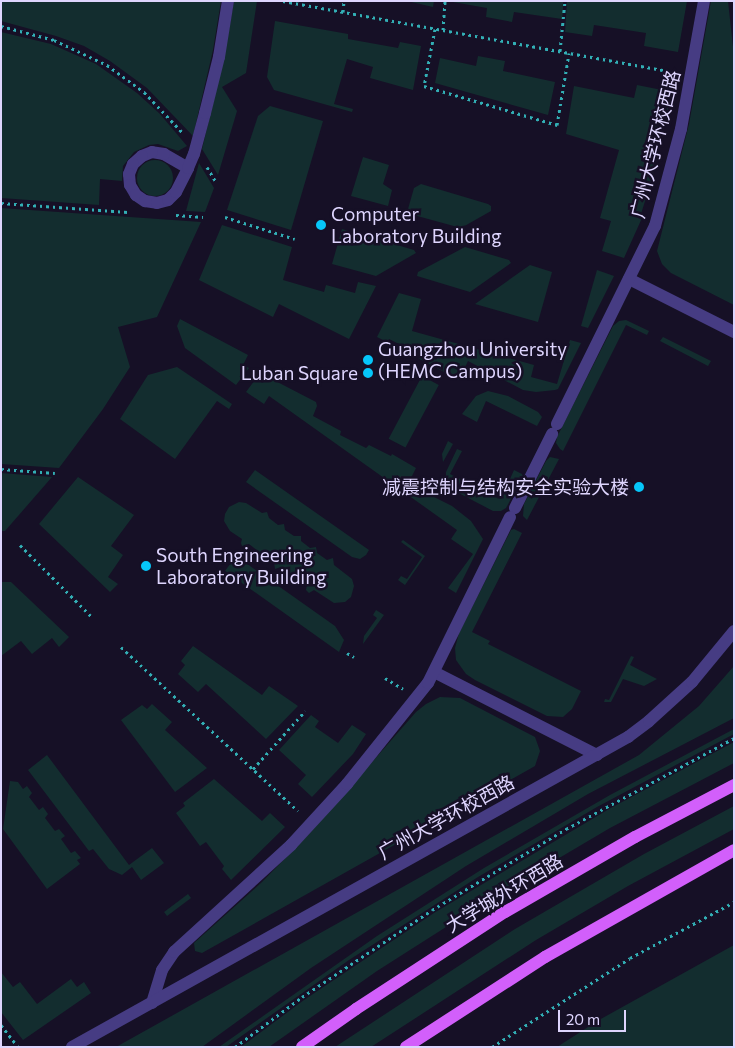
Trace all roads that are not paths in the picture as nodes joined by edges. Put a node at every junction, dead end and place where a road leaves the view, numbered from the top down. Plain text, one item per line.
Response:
1 (228, 1) edge
2 (704, 1) edge
3 (188, 168) junction
4 (629, 279) junction
5 (734, 332) edge
6 (734, 631) edge
7 (434, 672) junction
8 (597, 755) junction
9 (734, 785) edge
10 (734, 850) edge
11 (152, 1003) junction
12 (72, 1047) edge
13 (302, 1047) edge
14 (406, 1047) edge

1 - 3 lane
2 - 4 lane, 广州大学环校西路
3 - 3 lane
4 - 5 lane
4 - 7 lane, 广州大学环校西路
6 - 8 lane, 广州大学环校西路
7 - 8 lane
7 - 11 lane, 广州大学环校西路
8 - 11 lane, 广州大学环校西路
9 - 13 main road, 大学城外环西路
10 - 14 main road
11 - 12 lane, 广州大学环校西路

